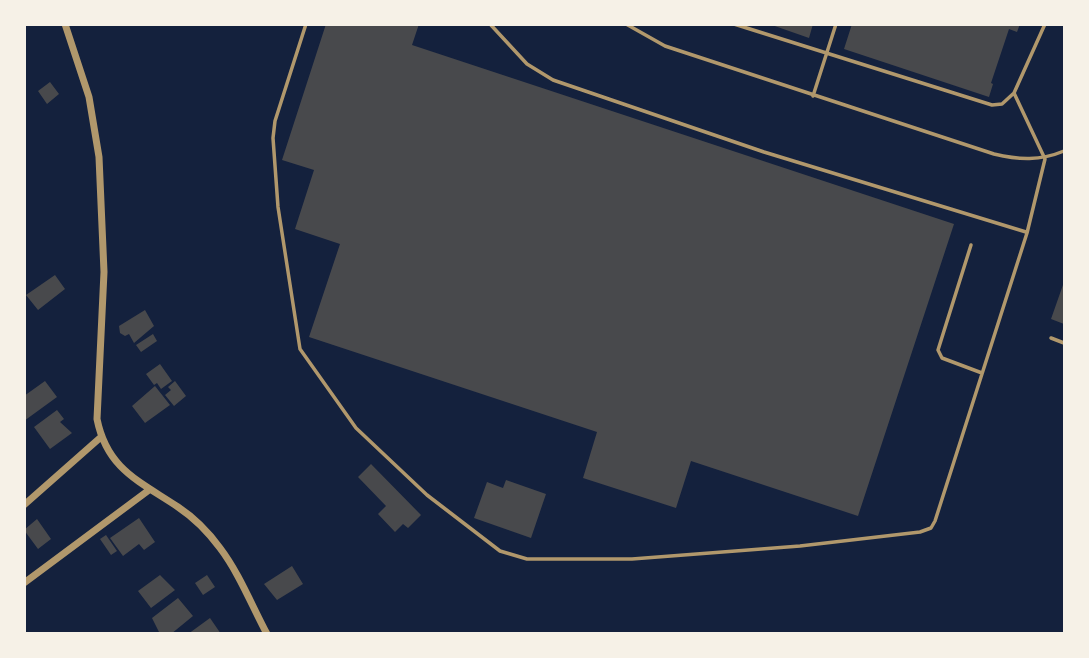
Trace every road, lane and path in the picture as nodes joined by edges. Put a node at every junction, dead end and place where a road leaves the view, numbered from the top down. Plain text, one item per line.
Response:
1 (65, 24) edge
2 (306, 24) edge
3 (490, 24) edge
4 (626, 24) edge
5 (734, 24) edge
6 (836, 24) edge
7 (1045, 24) edge
8 (827, 53) junction
9 (1014, 93) junction
10 (813, 96) junction
11 (1065, 151) edge
12 (1045, 159) junction
13 (1027, 233) junction
14 (971, 245) dead end
15 (1051, 338) dead end
16 (1065, 343) edge
17 (982, 373) junction
18 (101, 437) junction
19 (149, 490) junction
20 (24, 505) edge
21 (24, 583) edge
22 (267, 634) edge

1 - 18 street
2 - 17 lane
3 - 13 lane
4 - 10 lane
5 - 8 lane
6 - 8 lane
7 - 9 lane
8 - 9 lane
8 - 10 lane
9 - 12 lane
10 - 12 lane
11 - 12 lane
12 - 13 lane
13 - 17 lane
14 - 17 lane
15 - 16 lane
18 - 19 street
18 - 20 street
19 - 21 street
19 - 22 street

